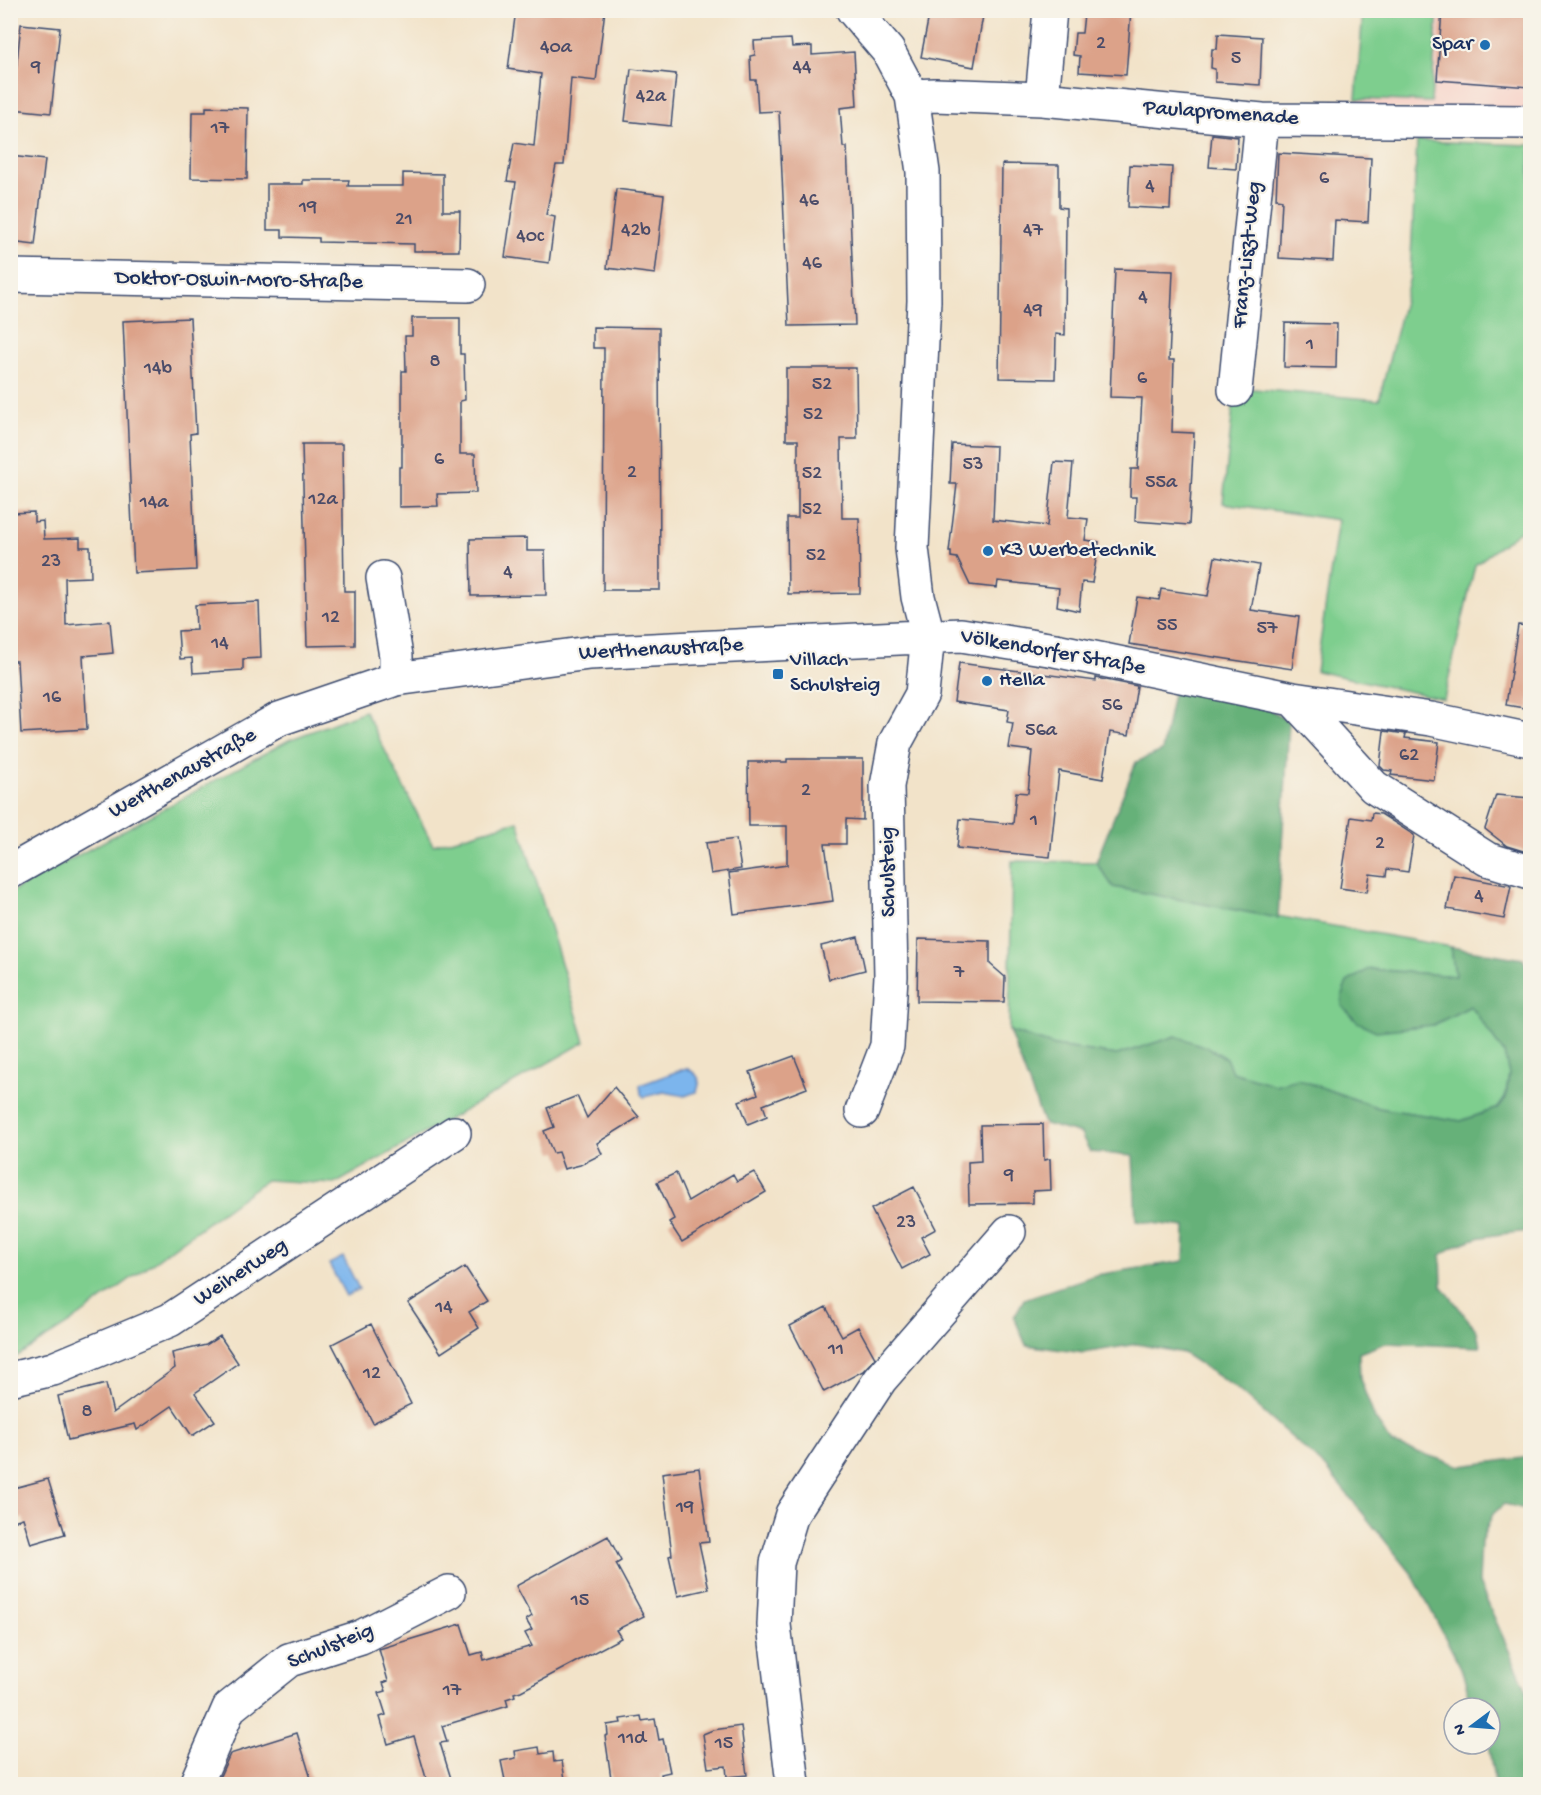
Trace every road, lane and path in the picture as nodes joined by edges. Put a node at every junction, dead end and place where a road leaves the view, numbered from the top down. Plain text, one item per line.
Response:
1 (854, 10) edge
2 (1050, 10) edge
3 (912, 96) junction
4 (1042, 99) junction
5 (1262, 120) junction
6 (1530, 122) edge
7 (10, 276) edge
8 (468, 285) dead end
9 (1234, 390) dead end
10 (383, 578) dead end
11 (928, 635) junction
12 (396, 679) junction
13 (1293, 699) junction
14 (1530, 740) edge
15 (10, 872) edge
16 (1530, 872) edge
17 (862, 1111) dead end
18 (454, 1133) dead end
19 (1009, 1232) dead end
20 (10, 1379) edge
21 (449, 1592) dead end
22 (196, 1785) edge
23 (793, 1785) edge

1 - 3 street, Völkendorfer Straße
2 - 4 street
3 - 4 street, Paulapromenade
3 - 11 street, Völkendorfer Straße
4 - 5 street, Paulapromenade
5 - 6 street, Paulapromenade
5 - 9 street, Franz-Liszt-Weg
7 - 8 street, Doktor-Oswin-Moro-Straße
10 - 12 street
11 - 12 street, Werthenaustraße
11 - 13 street, Völkendorfer Straße
11 - 17 street, Schulsteig
12 - 15 street, Werthenaustraße
13 - 14 street, Völkendorfer Straße
13 - 16 street
18 - 20 street, Weiherweg
19 - 23 street
21 - 22 street, Schulsteig

